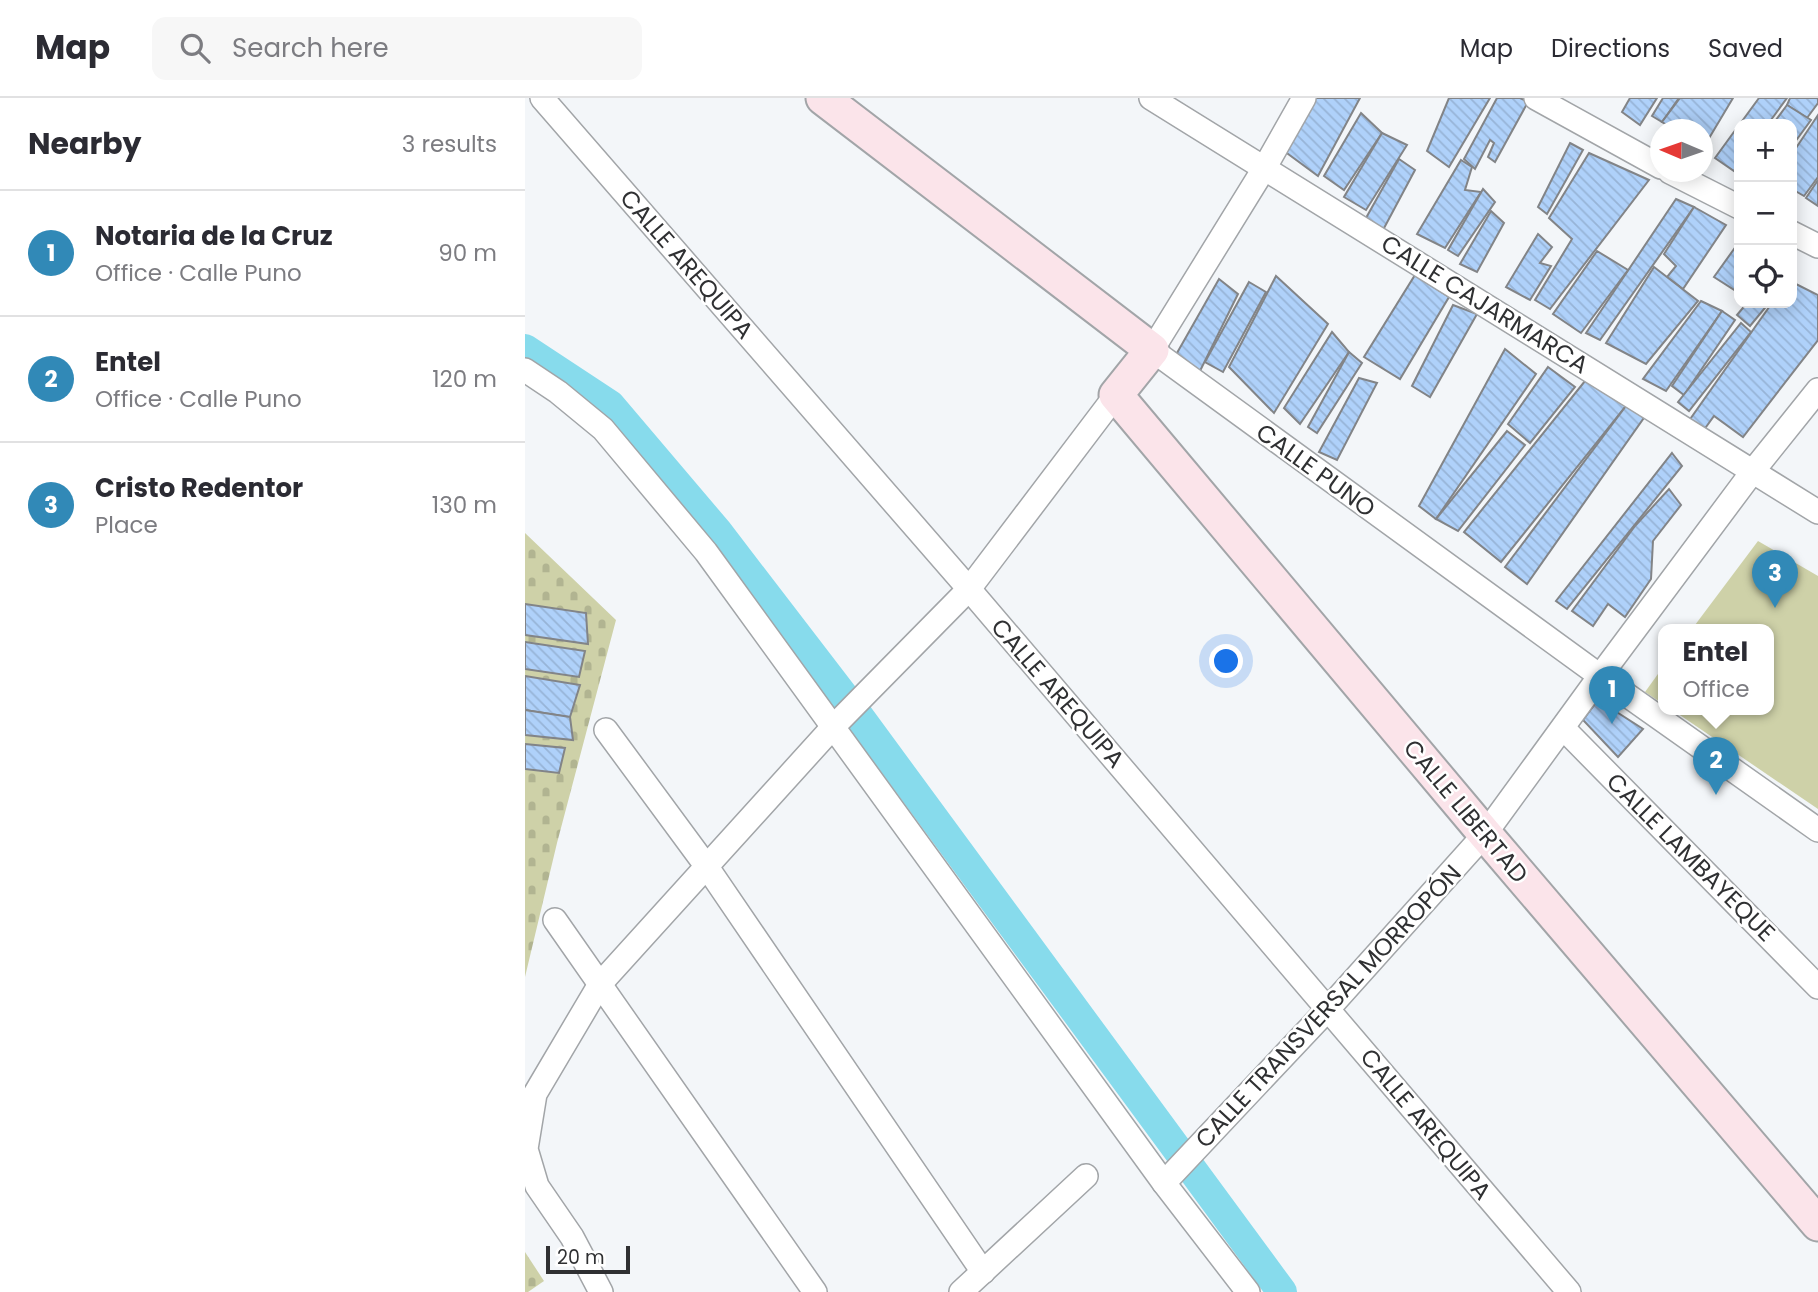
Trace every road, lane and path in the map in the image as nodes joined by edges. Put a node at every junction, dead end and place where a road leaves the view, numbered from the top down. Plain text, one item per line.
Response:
1 (542, 98) edge
2 (823, 98) edge
3 (1151, 98) edge
4 (1304, 98) edge
5 (1536, 98) edge
6 (1650, 161) edge
7 (1265, 167) junction
8 (1690, 182) edge
9 (1734, 204) edge
10 (1797, 236) edge
11 (1818, 246) edge
12 (1151, 350) junction
13 (525, 370) edge
14 (1818, 390) edge
15 (1116, 395) junction
16 (1753, 471) junction
17 (1818, 512) edge
18 (969, 589) junction
19 (1600, 676) junction
20 (833, 726) junction
21 (1563, 728) junction
22 (606, 730) dead end
23 (1818, 830) edge
24 (1485, 834) junction
25 (707, 867) junction
26 (555, 920) dead end
27 (600, 984) junction
28 (1818, 987) edge
29 (1328, 1009) junction
30 (1087, 1176) dead end
31 (1164, 1183) junction
32 (1818, 1224) edge
33 (983, 1272) junction
34 (601, 1292) edge
35 (815, 1292) edge
36 (961, 1292) edge
37 (1248, 1292) edge
38 (1569, 1292) edge

1 - 18 street, CALLE AREQUIPA
2 - 12 main road, CALLE PUNO
3 - 7 street, CALLE CAJARMARCA
4 - 7 street
5 - 6 street
7 - 12 street
7 - 16 street, CALLE CAJARMARCA
8 - 9 street
10 - 11 street
12 - 15 main road
12 - 19 street, CALLE PUNO
13 - 20 street
14 - 16 street, CALLE TRANSVERSAL MORROPÓN
15 - 18 street
15 - 24 main road, CALLE LIBERTAD
16 - 17 street, CALLE CAJARMARCA
16 - 19 street, CALLE TRANSVERSAL MORROPÓN
18 - 20 street
18 - 29 street, CALLE AREQUIPA
19 - 21 street, CALLE TRANSVERSAL MORROPÓN
19 - 23 street, CALLE PUNO
20 - 25 street
20 - 31 street
21 - 24 street, CALLE TRANSVERSAL MORROPÓN
21 - 28 street, CALLE LAMBAYEQUE
22 - 25 street
24 - 29 street, CALLE TRANSVERSAL MORROPÓN
24 - 32 main road, CALLE LIBERTAD
25 - 27 street
25 - 33 street
26 - 27 street
27 - 34 street
27 - 35 street
29 - 31 street, CALLE TRANSVERSAL MORROPÓN
29 - 38 street, CALLE AREQUIPA
30 - 33 street
31 - 37 street
33 - 36 street

